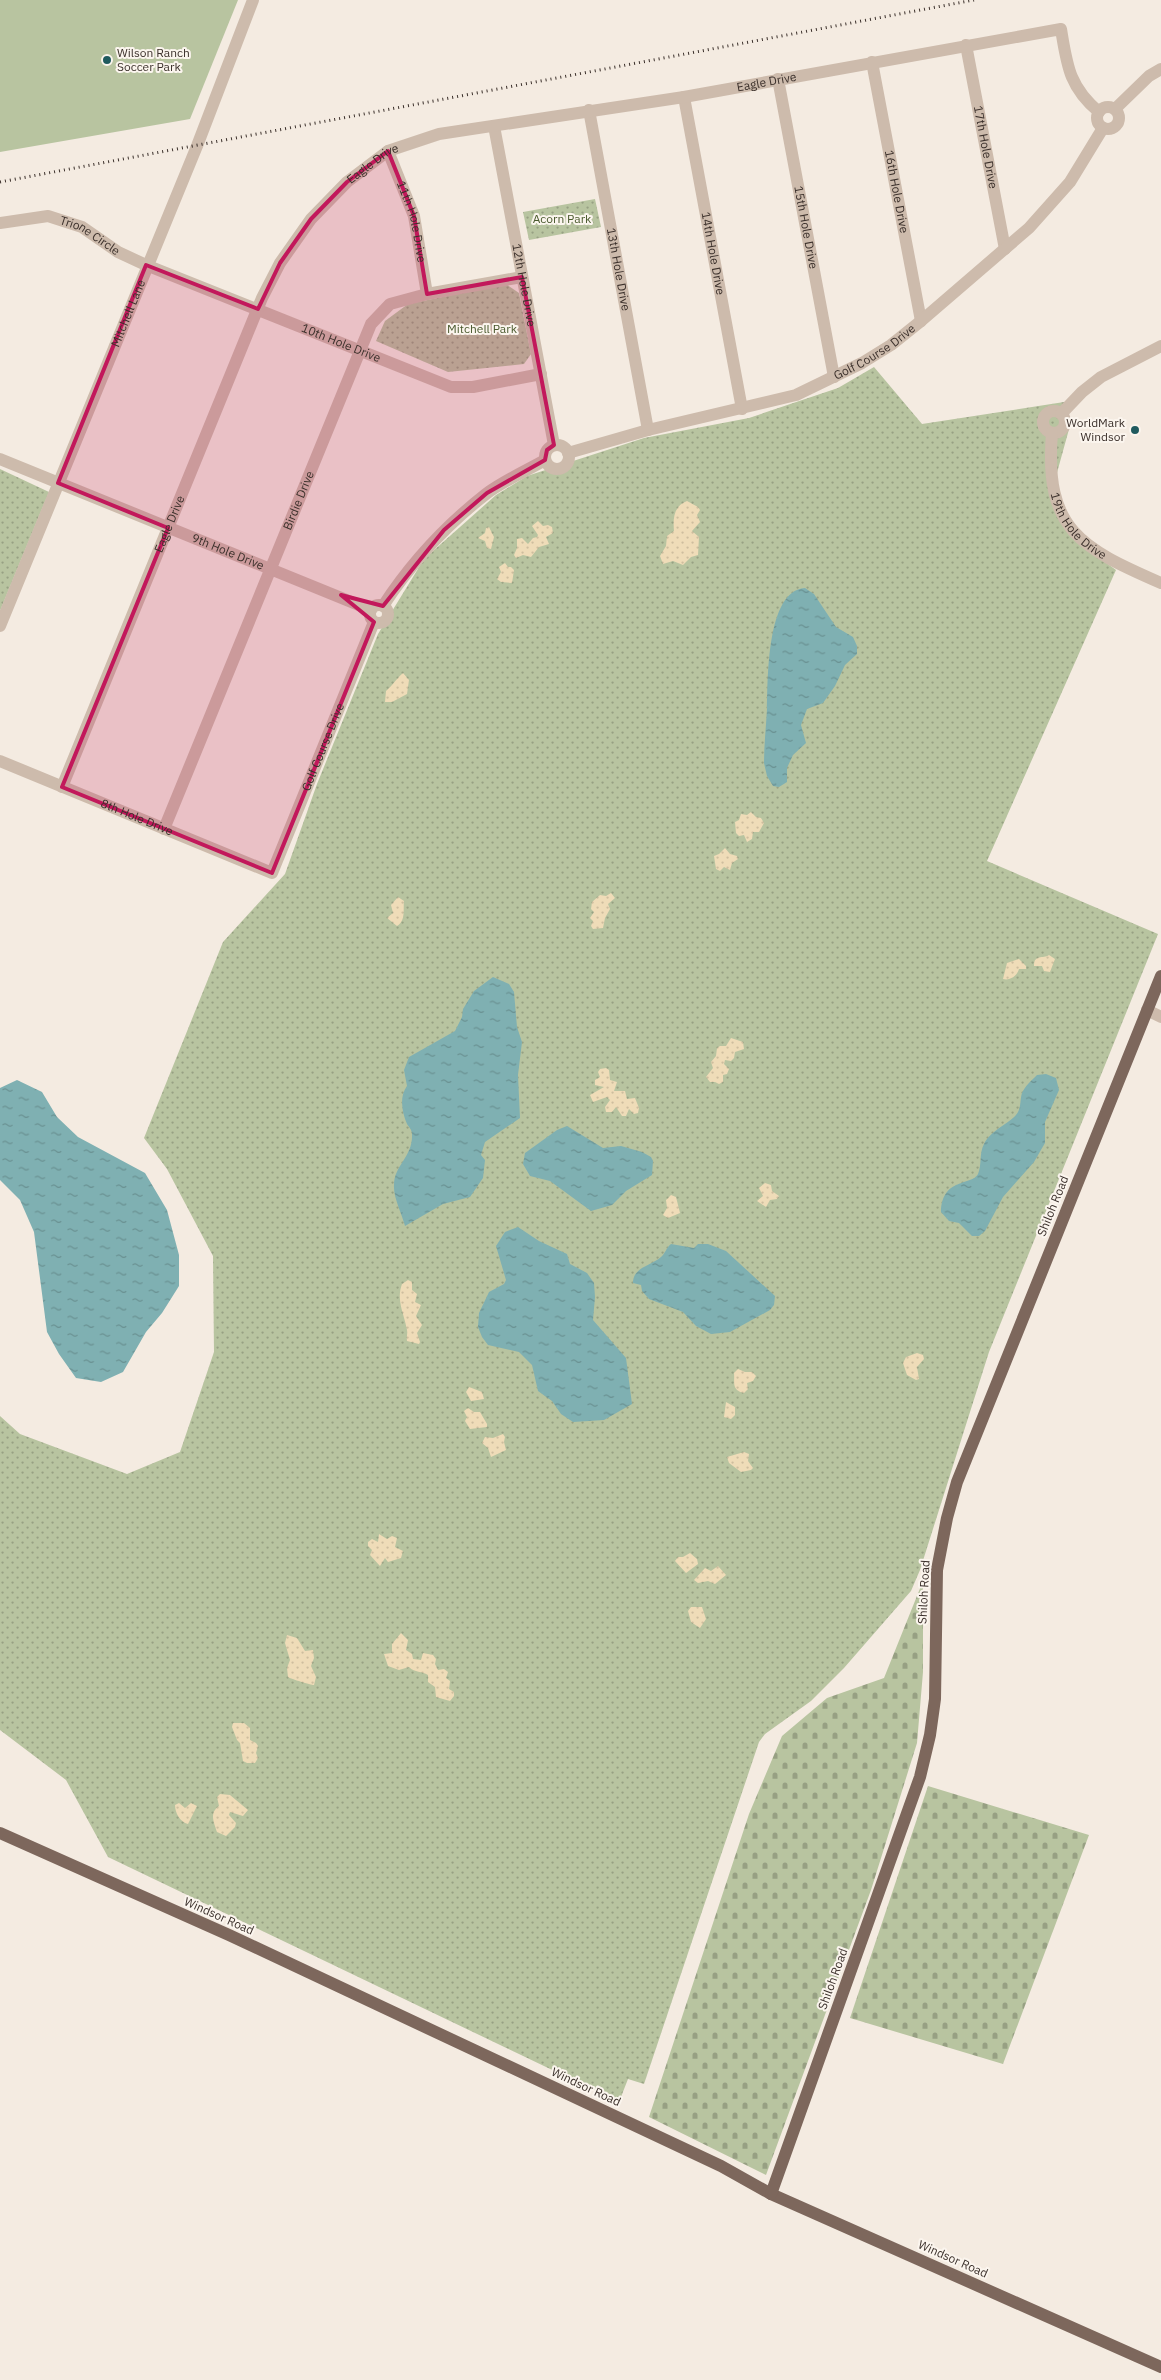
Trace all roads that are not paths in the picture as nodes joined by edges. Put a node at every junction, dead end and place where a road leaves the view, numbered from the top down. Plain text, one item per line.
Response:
1 (252, 0) edge
2 (966, 45) junction
3 (872, 62) junction
4 (1161, 68) edge
5 (778, 79) junction
6 (684, 97) junction
7 (1115, 109) junction
8 (589, 110) junction
9 (1099, 112) junction
10 (494, 126) junction
11 (1103, 128) junction
12 (388, 151) junction
13 (0, 223) edge
14 (1006, 249) junction
15 (146, 265) junction
16 (522, 277) junction
17 (426, 294) junction
18 (258, 309) junction
19 (921, 321) junction
20 (1161, 346) edge
21 (360, 352) junction
22 (541, 374) junction
23 (834, 377) junction
24 (742, 409) junction
25 (648, 430) junction
26 (554, 445) junction
27 (568, 454) junction
28 (0, 459) edge
29 (545, 460) junction
30 (58, 483) junction
31 (168, 528) junction
32 (271, 570) junction
33 (1161, 583) edge
34 (376, 613) junction
35 (0, 626) edge
36 (0, 762) edge
37 (62, 787) junction
38 (164, 829) junction
39 (272, 873) joint
40 (1161, 976) edge
41 (1147, 1010) junction
42 (1161, 1017) edge
43 (0, 1833) edge
44 (771, 2194) junction
45 (1161, 2367) edge

1 - 15 street, Mitchell Lane
2 - 3 street, Eagle Drive
2 - 9 street, Eagle Drive
2 - 14 street, 17th Hole Drive
3 - 5 street, Eagle Drive
3 - 19 street, 16th Hole Drive
4 - 7 street
5 - 6 street, Eagle Drive
5 - 23 street, 15th Hole Drive
6 - 8 street, Eagle Drive
6 - 24 street, 14th Hole Drive
7 - 9 street
7 - 11 street
8 - 10 street, Eagle Drive
8 - 25 street, 13th Hole Drive
9 - 11 street
10 - 12 street, Eagle Drive
10 - 16 street, 12th Hole Drive
11 - 14 street, Golf Course Drive
12 - 17 street, 11th Hole Drive
12 - 18 street, Eagle Drive
13 - 15 street, Trione Circle
14 - 19 street, Golf Course Drive
15 - 18 street, 10th Hole Drive
15 - 30 street, Mitchell Lane
16 - 17 street, Birdie Drive
16 - 22 street, 12th Hole Drive
17 - 21 street, Birdie Drive
18 - 21 street, 10th Hole Drive
18 - 31 street, Eagle Drive
19 - 23 street, Golf Course Drive
20 - 33 street, 19th Hole Drive
21 - 22 street, 10th Hole Drive
21 - 32 street, Birdie Drive
22 - 26 street, 12th Hole Drive
23 - 24 street, Golf Course Drive
24 - 25 street, Golf Course Drive
25 - 27 street, Golf Course Drive
26 - 27 street
26 - 29 street
27 - 29 street
28 - 30 street, 9th Hole Drive
29 - 34 street, Golf Course Drive
30 - 31 street, 9th Hole Drive
30 - 35 street, Mitchell Lane
31 - 32 street, 9th Hole Drive
31 - 37 street, Eagle Drive
32 - 34 street, 9th Hole Drive
32 - 38 street, Birdie Drive
34 - 39 street, Golf Course Drive
36 - 37 street, 8th Hole Drive
37 - 38 street, 8th Hole Drive
38 - 39 street, 8th Hole Drive
40 - 41 main road, Shiloh Road
41 - 42 street
41 - 44 main road, Shiloh Road
43 - 44 main road, Windsor Road
44 - 45 main road, Windsor Road

